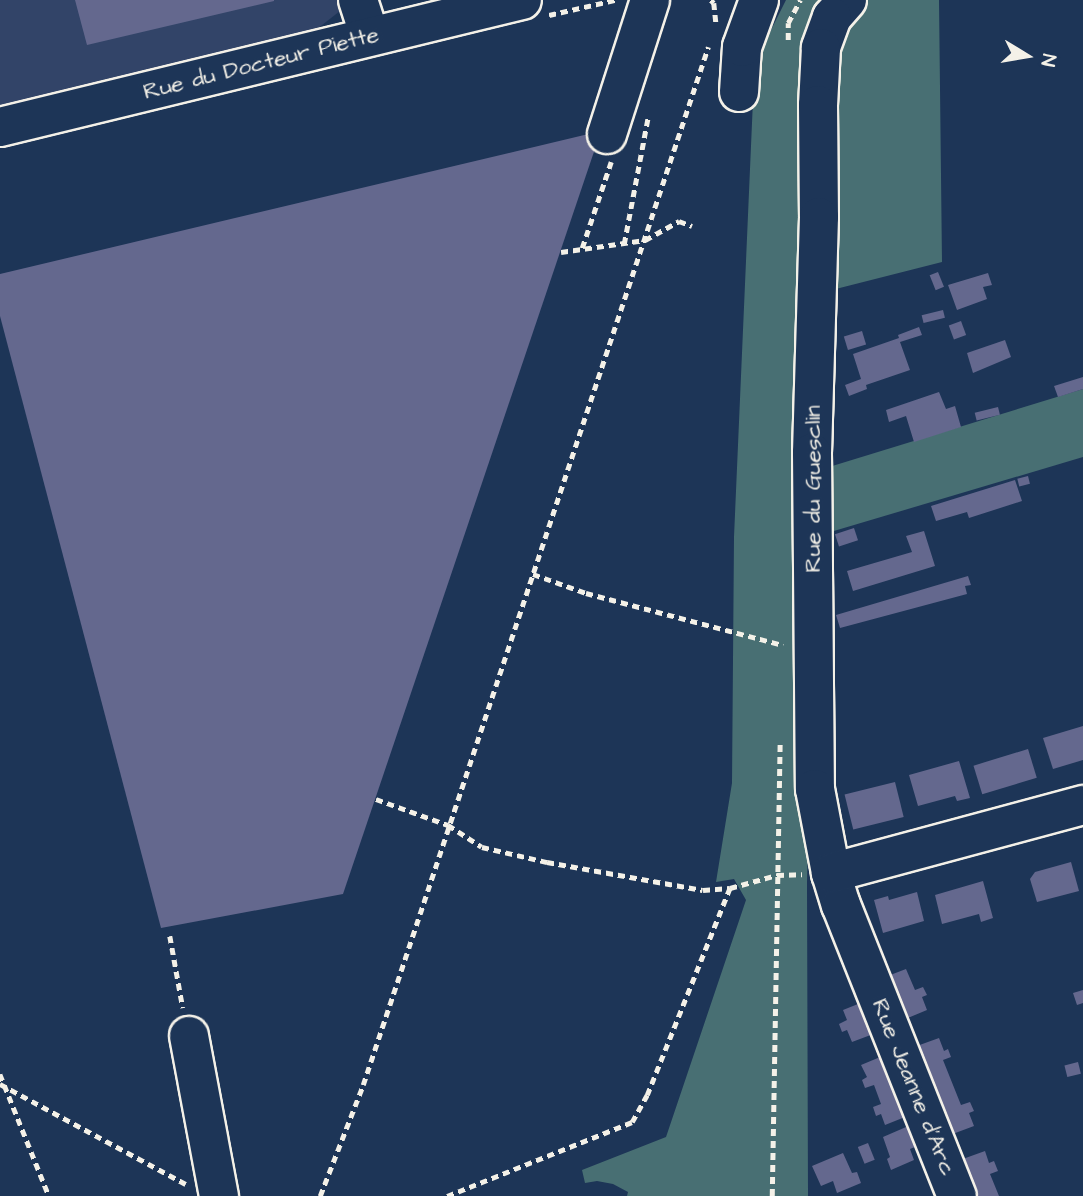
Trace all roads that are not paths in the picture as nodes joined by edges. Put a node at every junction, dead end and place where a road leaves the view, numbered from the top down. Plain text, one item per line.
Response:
1 (358, 0) edge
2 (522, 0) edge
3 (650, 0) edge
4 (759, 0) edge
5 (847, 0) edge
6 (725, 27) edge
7 (370, 36) junction
8 (739, 92) dead end
9 (0, 127) edge
10 (607, 134) dead end
11 (1083, 805) edge
12 (831, 873) junction
13 (870, 978) joint
14 (189, 1036) road end
15 (208, 1193) edge
16 (957, 1196) edge

1 - 7 street
2 - 7 street, Rue du Docteur Piette
3 - 10 street
4 - 6 street
5 - 12 street, Rue du Guesclin
6 - 8 street
7 - 9 street, Rue du Docteur Piette
11 - 12 street
12 - 13 street, Rue du Guesclin
13 - 16 street, Rue Jeanne d'Arc
14 - 15 street

